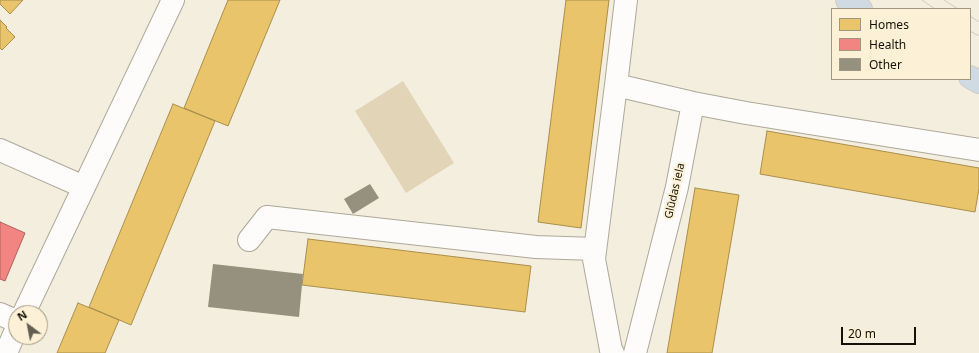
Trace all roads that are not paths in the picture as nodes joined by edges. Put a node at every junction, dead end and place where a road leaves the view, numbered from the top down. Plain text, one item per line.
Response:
1 (173, 0) edge
2 (626, 0) edge
3 (847, 0) edge
4 (859, 8) edge
5 (616, 85) junction
6 (693, 103) junction
7 (0, 150) edge
8 (979, 150) edge
9 (84, 187) junction
10 (249, 240) dead end
11 (595, 249) junction
12 (28, 305) edge
13 (613, 353) edge
14 (635, 353) edge

1 - 9 street
2 - 5 street
3 - 4 highway
5 - 6 street
5 - 11 street
6 - 8 street
6 - 14 street, Glūdas iela
7 - 9 street
9 - 12 street
10 - 11 street
11 - 13 street

